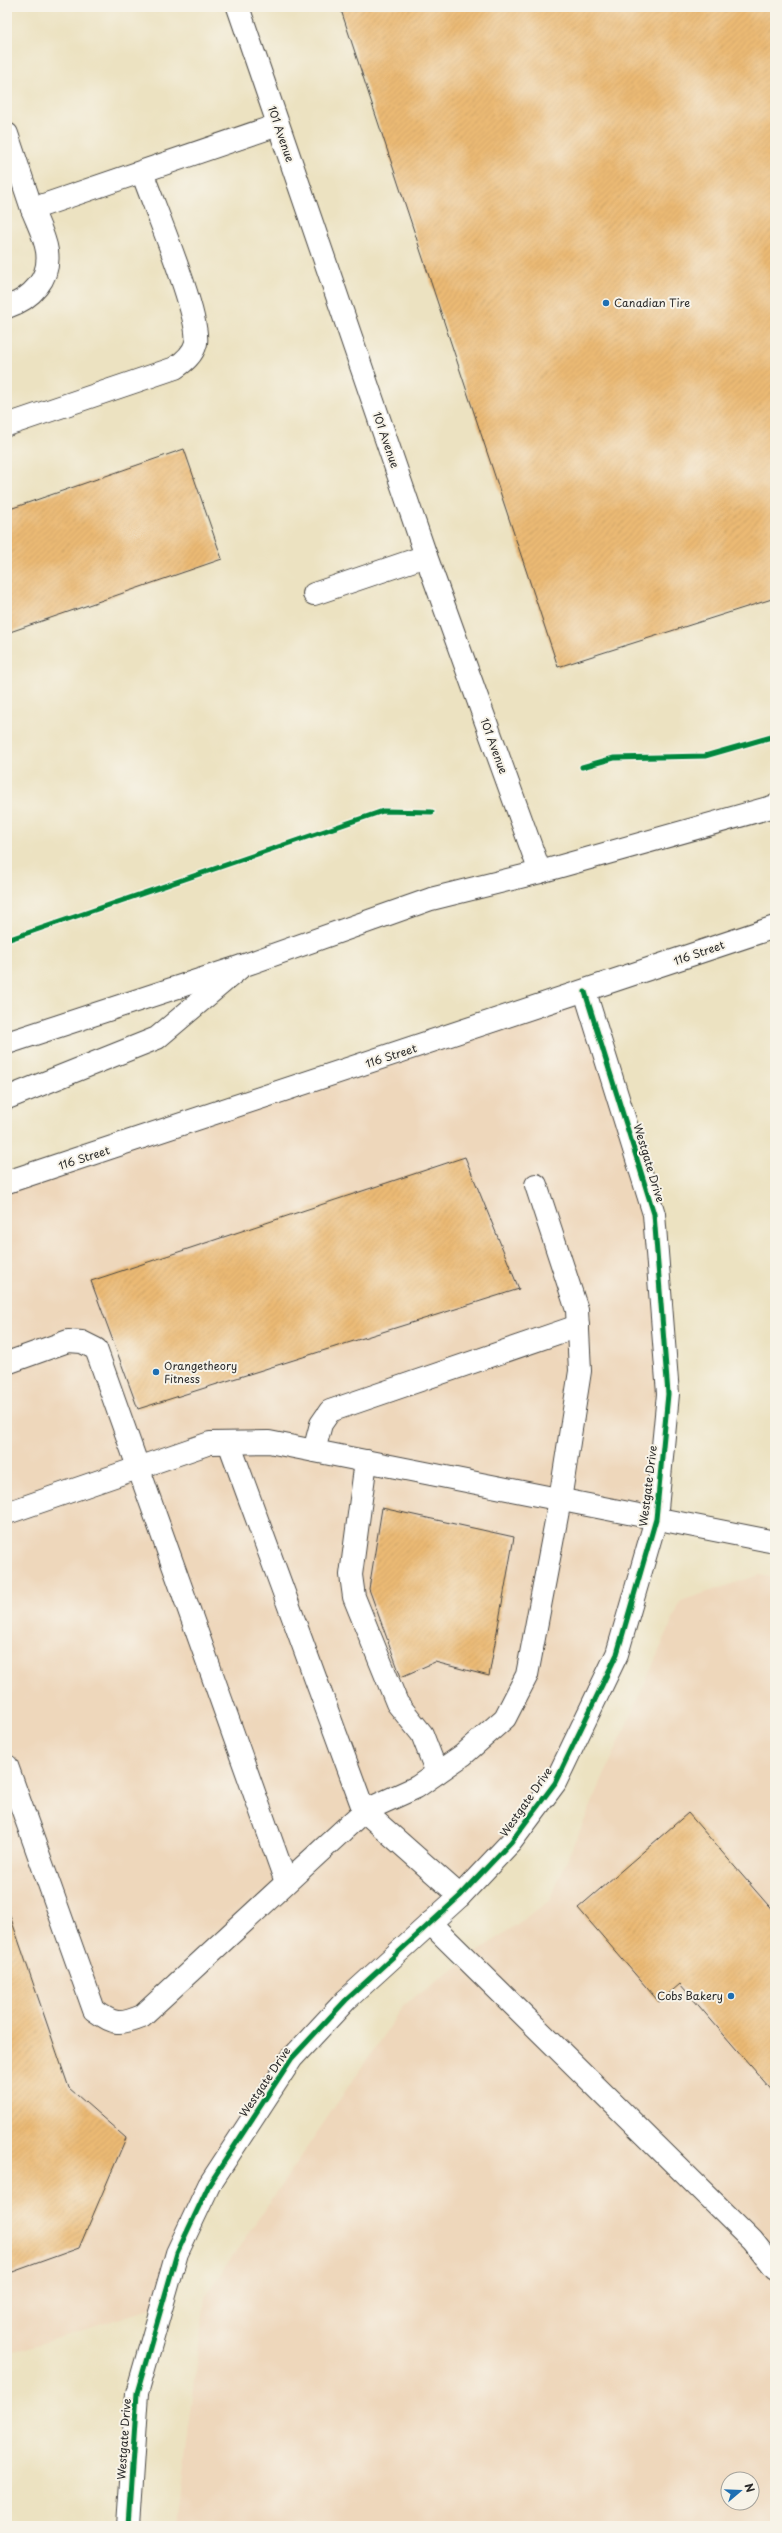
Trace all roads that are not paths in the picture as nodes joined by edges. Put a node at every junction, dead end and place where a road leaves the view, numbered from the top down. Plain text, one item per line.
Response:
1 (238, 7) edge
2 (278, 125) junction
3 (7, 134) edge
4 (142, 172) junction
5 (32, 209) junction
6 (7, 307) edge
7 (7, 425) edge
8 (426, 556) junction
9 (314, 594) dead end
10 (775, 806) edge
11 (540, 872) junction
12 (775, 927) edge
13 (242, 966) junction
14 (585, 992) junction
15 (7, 1043) edge
16 (7, 1098) edge
17 (7, 1182) edge
18 (536, 1186) dead end
19 (578, 1326) junction
20 (7, 1363) edge
21 (229, 1443) junction
22 (314, 1451) junction
23 (366, 1461) junction
24 (140, 1467) junction
25 (560, 1500) junction
26 (7, 1513) edge
27 (656, 1519) junction
28 (775, 1542) edge
29 (7, 1766) edge
30 (437, 1773) junction
31 (364, 1811) junction
32 (286, 1882) junction
33 (460, 1896) junction
34 (430, 1923) junction
35 (775, 2269) edge
36 (128, 2526) edge

1 - 2 street, 101 Avenue
2 - 4 street
2 - 8 street, 101 Avenue
3 - 5 street
4 - 5 street
4 - 7 street
5 - 6 street
8 - 9 street
8 - 11 street, 101 Avenue
10 - 11 street
11 - 13 street
12 - 14 street, 116 Street
13 - 15 street
13 - 16 street
14 - 17 street, 116 Street
14 - 27 street, Westgate Drive
18 - 19 street
19 - 22 street
19 - 25 street
20 - 24 street
21 - 22 street
21 - 24 street
21 - 31 street
22 - 23 street
23 - 25 street
23 - 30 street
24 - 26 street
24 - 32 street
25 - 27 street
25 - 30 street
27 - 28 street
27 - 33 street, Westgate Drive
29 - 32 street
30 - 31 street
31 - 32 street
31 - 33 street
33 - 34 street, Westgate Drive
34 - 35 street
34 - 36 street, Westgate Drive

